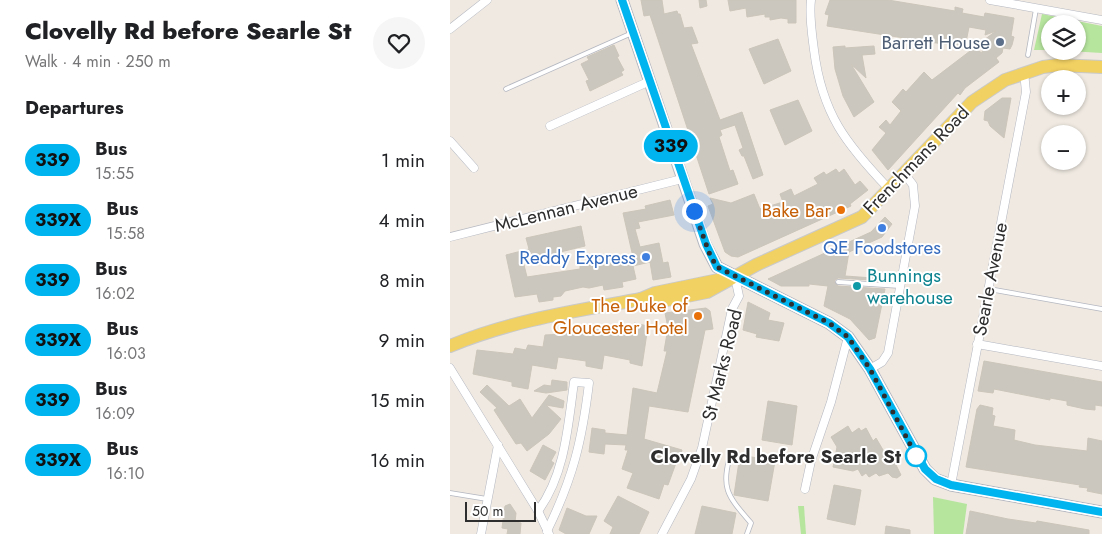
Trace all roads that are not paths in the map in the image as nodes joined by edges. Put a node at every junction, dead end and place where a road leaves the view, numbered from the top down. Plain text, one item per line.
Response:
1 (487, 0) edge
2 (622, 0) edge
3 (811, 0) edge
4 (990, 0) edge
5 (1036, 8) junction
6 (1102, 20) edge
7 (450, 29) edge
8 (633, 32) junction
9 (1028, 54) dead end
10 (1102, 67) edge
11 (1024, 72) junction
12 (650, 81) junction
13 (506, 89) dead end
14 (550, 126) dead end
15 (450, 141) edge
16 (474, 168) dead end
17 (904, 173) junction
18 (682, 179) junction
19 (889, 189) junction
20 (450, 237) edge
21 (735, 277) junction
22 (838, 282) dead end
23 (900, 286) junction
24 (989, 289) junction
25 (1102, 309) edge
26 (848, 337) junction
27 (978, 344) junction
28 (450, 346) edge
29 (1102, 366) edge
30 (450, 368) edge
31 (870, 369) junction
32 (498, 445) junction
33 (731, 451) dead end
34 (951, 485) junction
35 (805, 489) dead end
36 (450, 493) edge
37 (487, 499) junction
38 (538, 511) junction
39 (1102, 512) edge
40 (548, 533) edge
41 (481, 534) edge
42 (662, 534) edge
43 (747, 534) edge

1 - 7 street
2 - 8 street
3 - 19 street
4 - 5 street
5 - 6 street
5 - 9 lane
8 - 12 street
8 - 13 lane
10 - 11 main road, Frenchmans Road
11 - 17 main road, Frenchmans Road
11 - 24 street, Searle Avenue
12 - 14 street
12 - 18 street
15 - 16 street
17 - 19 main road, Frenchmans Road
17 - 23 street
18 - 20 street, McLennan Avenue
18 - 21 street
19 - 21 main road, Frenchmans Road
21 - 26 street
21 - 28 main road, Frenchmans Road
21 - 42 street, St Marks Road
22 - 23 lane
23 - 31 street
24 - 25 lane
24 - 27 street, Searle Avenue
26 - 31 street
26 - 35 street
27 - 29 street
27 - 34 street, Searle Avenue
30 - 32 street
31 - 34 street
32 - 37 street
32 - 38 street
33 - 43 lane
34 - 39 street
36 - 37 lane
37 - 41 street
38 - 40 street
38 - 40 street

